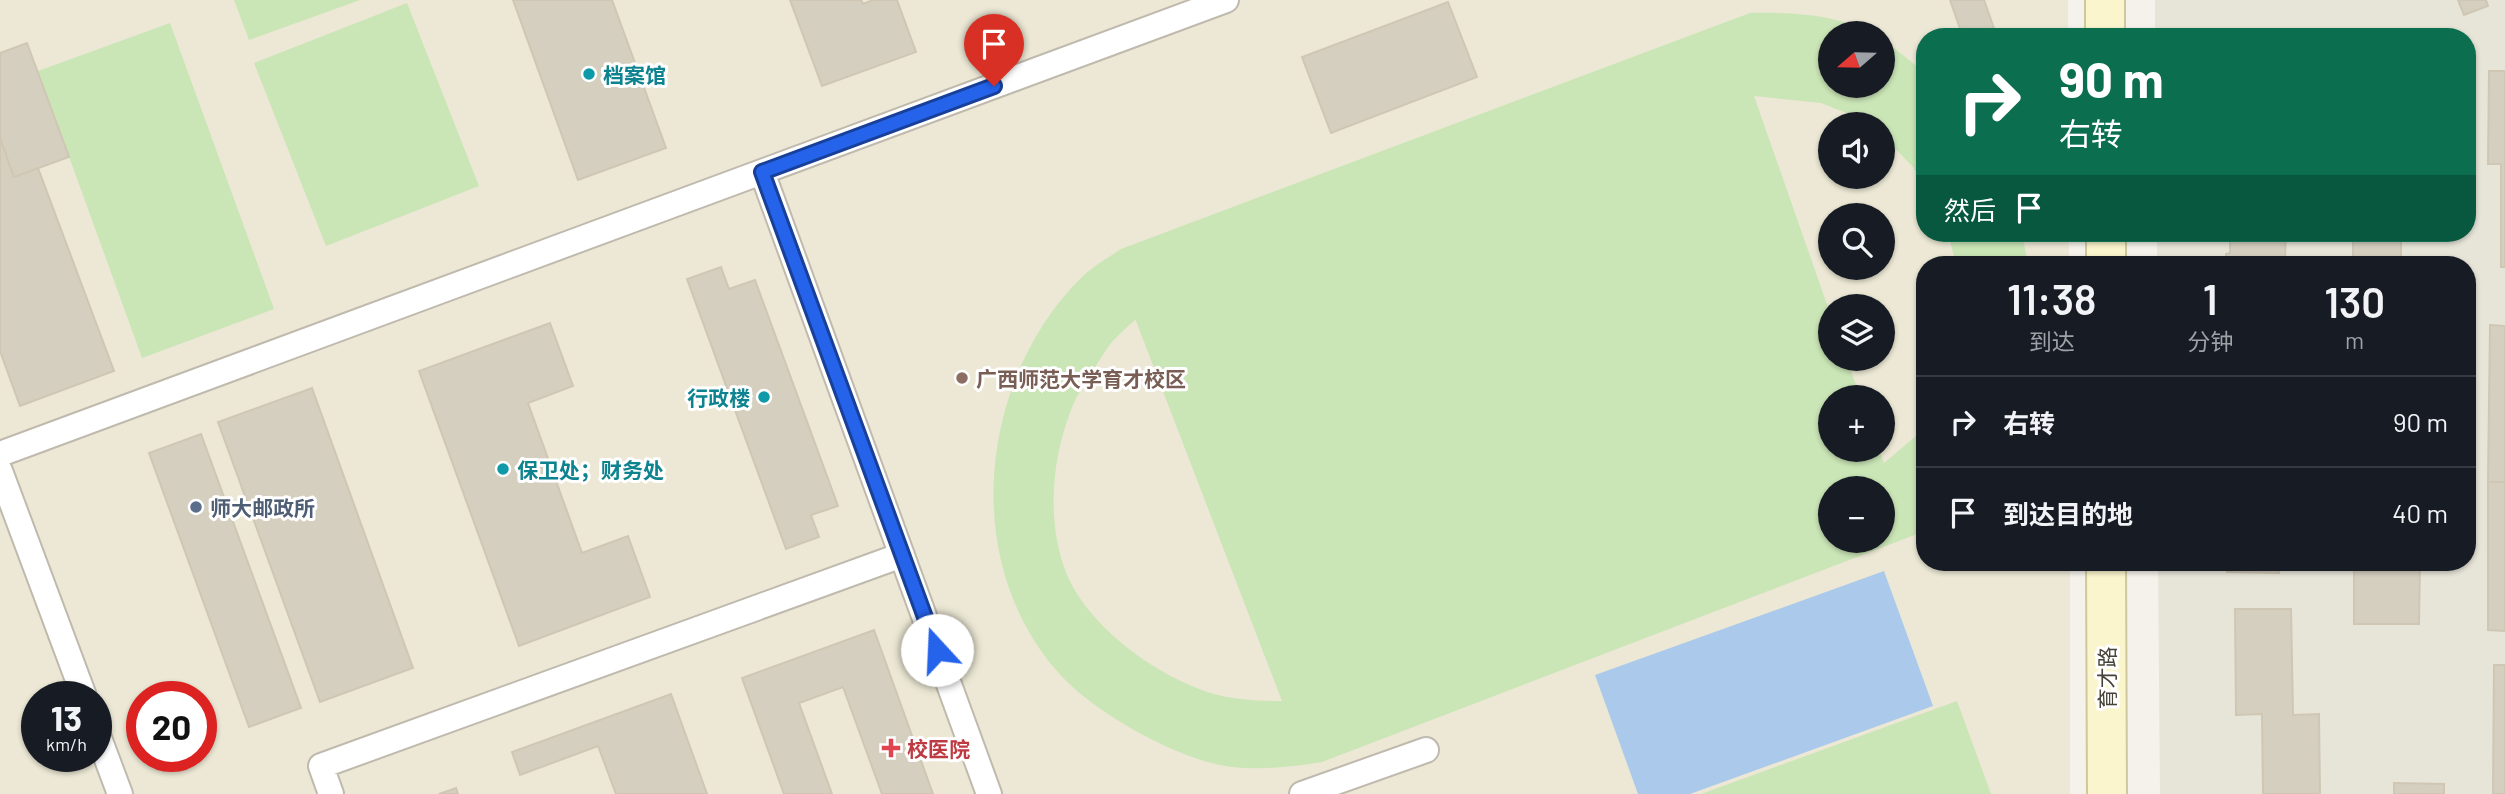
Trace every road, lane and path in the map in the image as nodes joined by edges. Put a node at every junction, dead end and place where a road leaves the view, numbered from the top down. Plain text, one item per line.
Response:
1 (1226, 0) edge
2 (2105, 0) edge
3 (2105, 28) edge
4 (762, 172) junction
5 (0, 454) edge
6 (0, 471) edge
7 (902, 555) junction
8 (2106, 571) edge
9 (78, 681) edge
10 (1426, 750) dead end
11 (112, 772) edge
12 (120, 794) edge
13 (331, 794) edge
14 (989, 794) edge
15 (1302, 794) edge
16 (2107, 794) edge

1 - 4 lane
2 - 3 main road
4 - 5 lane
4 - 7 lane
6 - 9 lane
7 - 13 lane
7 - 14 lane
8 - 16 main road, 育才路
10 - 15 lane
11 - 12 lane

